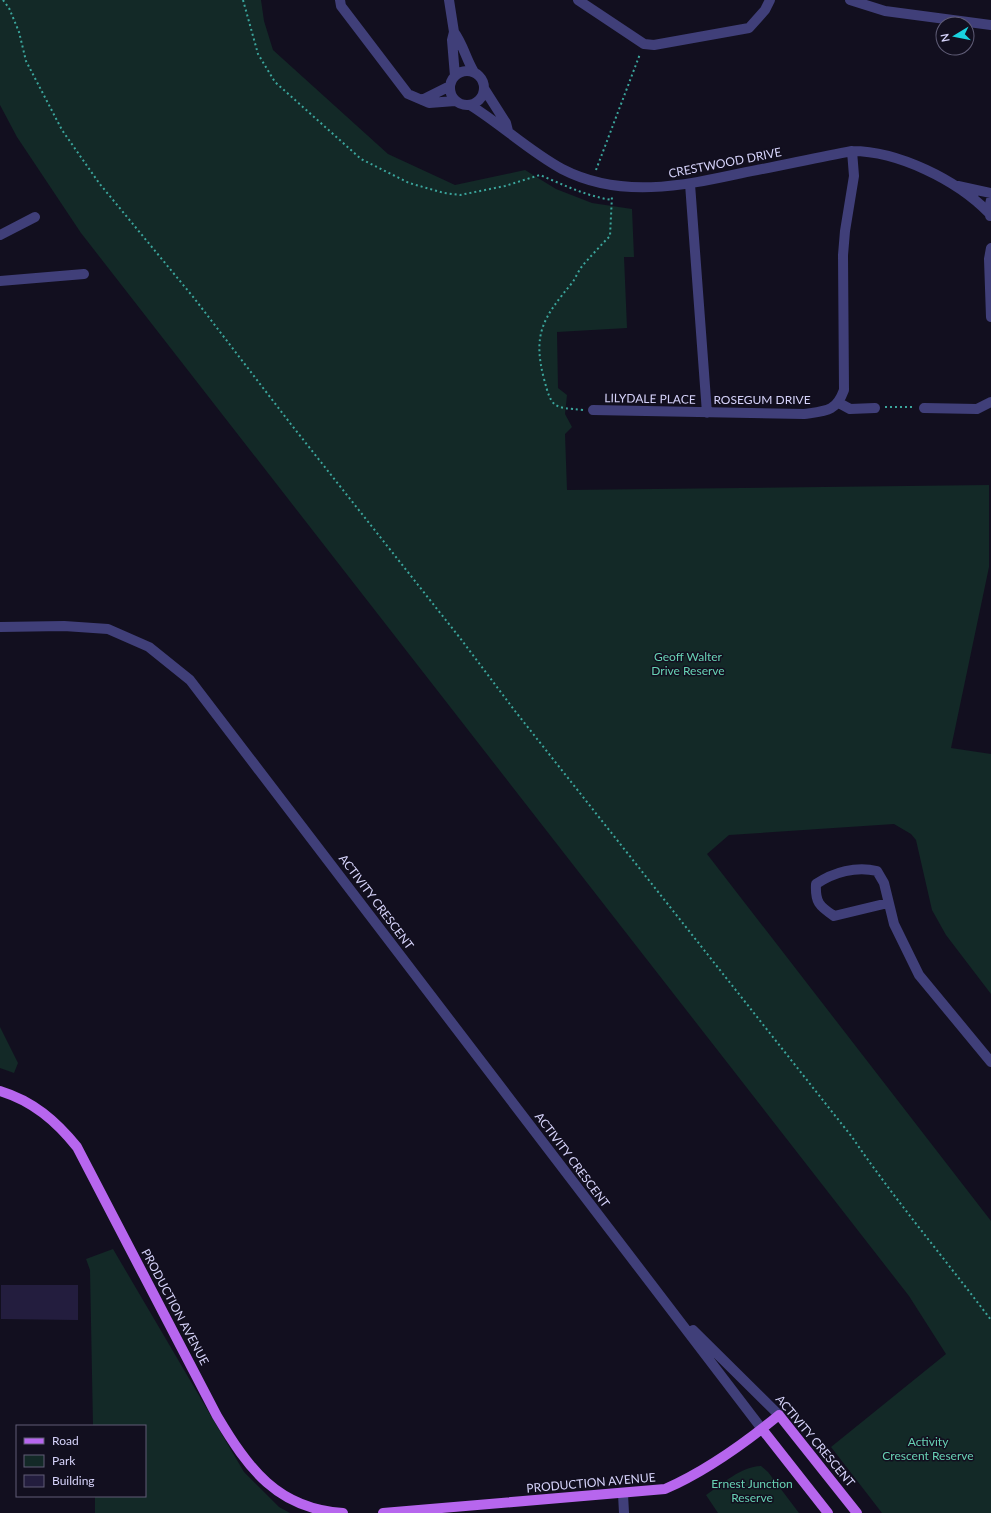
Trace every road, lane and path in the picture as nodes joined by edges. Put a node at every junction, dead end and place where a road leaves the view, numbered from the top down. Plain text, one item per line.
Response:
1 (3, 0) edge
2 (242, 0) edge
3 (340, 0) edge
4 (449, 0) edge
5 (578, 0) edge
6 (770, 0) edge
7 (850, 0) edge
8 (991, 25) edge
9 (454, 32) junction
10 (644, 44) junction
11 (474, 72) junction
12 (454, 76) junction
13 (450, 86) junction
14 (485, 90) junction
15 (422, 100) junction
16 (455, 101) junction
17 (470, 105) junction
18 (508, 131) junction
19 (852, 151) junction
20 (592, 180) junction
21 (612, 184) junction
22 (690, 184) junction
23 (954, 185) junction
24 (991, 193) edge
25 (612, 200) junction
26 (991, 200) edge
27 (990, 215) edge
28 (35, 217) dead end
29 (0, 235) edge
30 (991, 248) edge
31 (990, 257) edge
32 (84, 274) dead end
33 (0, 281) edge
34 (991, 317) edge
35 (991, 402) edge
36 (840, 403) junction
37 (875, 408) joint
38 (924, 408) joint
39 (593, 410) joint
40 (707, 413) junction
41 (0, 627) edge
42 (888, 903) junction
43 (991, 1062) edge
44 (0, 1091) edge
45 (666, 1303) junction
46 (991, 1320) edge
47 (779, 1415) junction
48 (762, 1429) junction
49 (623, 1494) junction
50 (344, 1513) edge
51 (383, 1513) edge
52 (624, 1513) edge
53 (828, 1513) edge
54 (858, 1513) edge

1 - 46 path
2 - 25 path
3 - 15 street
4 - 9 street
5 - 10 street
6 - 10 street
7 - 8 street
9 - 11 street
9 - 12 street
10 - 20 path
11 - 12 street
11 - 14 street
12 - 13 street
13 - 15 street
13 - 16 street
14 - 17 street
14 - 18 street, CRESTWOOD DRIVE
15 - 16 street
16 - 17 street
17 - 18 street, CRESTWOOD DRIVE
18 - 20 street, CRESTWOOD DRIVE
19 - 22 street, CRESTWOOD DRIVE
19 - 23 street, CRESTWOOD DRIVE
19 - 36 street
20 - 21 street, CRESTWOOD DRIVE
21 - 22 street, CRESTWOOD DRIVE
21 - 25 path
22 - 40 street, ROSEGUM DRIVE
23 - 24 street, CRESTWOOD DRIVE
23 - 27 street, CRESTWOOD DRIVE
25 - 39 path
26 - 27 street
28 - 29 street
30 - 31 street
31 - 34 street
32 - 33 street
35 - 38 street
36 - 37 street
36 - 40 street, ROSEGUM DRIVE
37 - 38 path
39 - 40 street, LILYDALE PLACE
41 - 45 street, ACTIVITY CRESCENT
42 - 42 street
42 - 43 street
44 - 50 main road, PRODUCTION AVENUE
45 - 47 street, ACTIVITY CRESCENT
45 - 48 street, ACTIVITY CRESCENT
47 - 48 main road, PRODUCTION AVENUE
47 - 54 main road, ACTIVITY CRESCENT
48 - 49 main road, PRODUCTION AVENUE
48 - 53 main road, ACTIVITY CRESCENT
49 - 51 main road, PRODUCTION AVENUE
49 - 52 street

